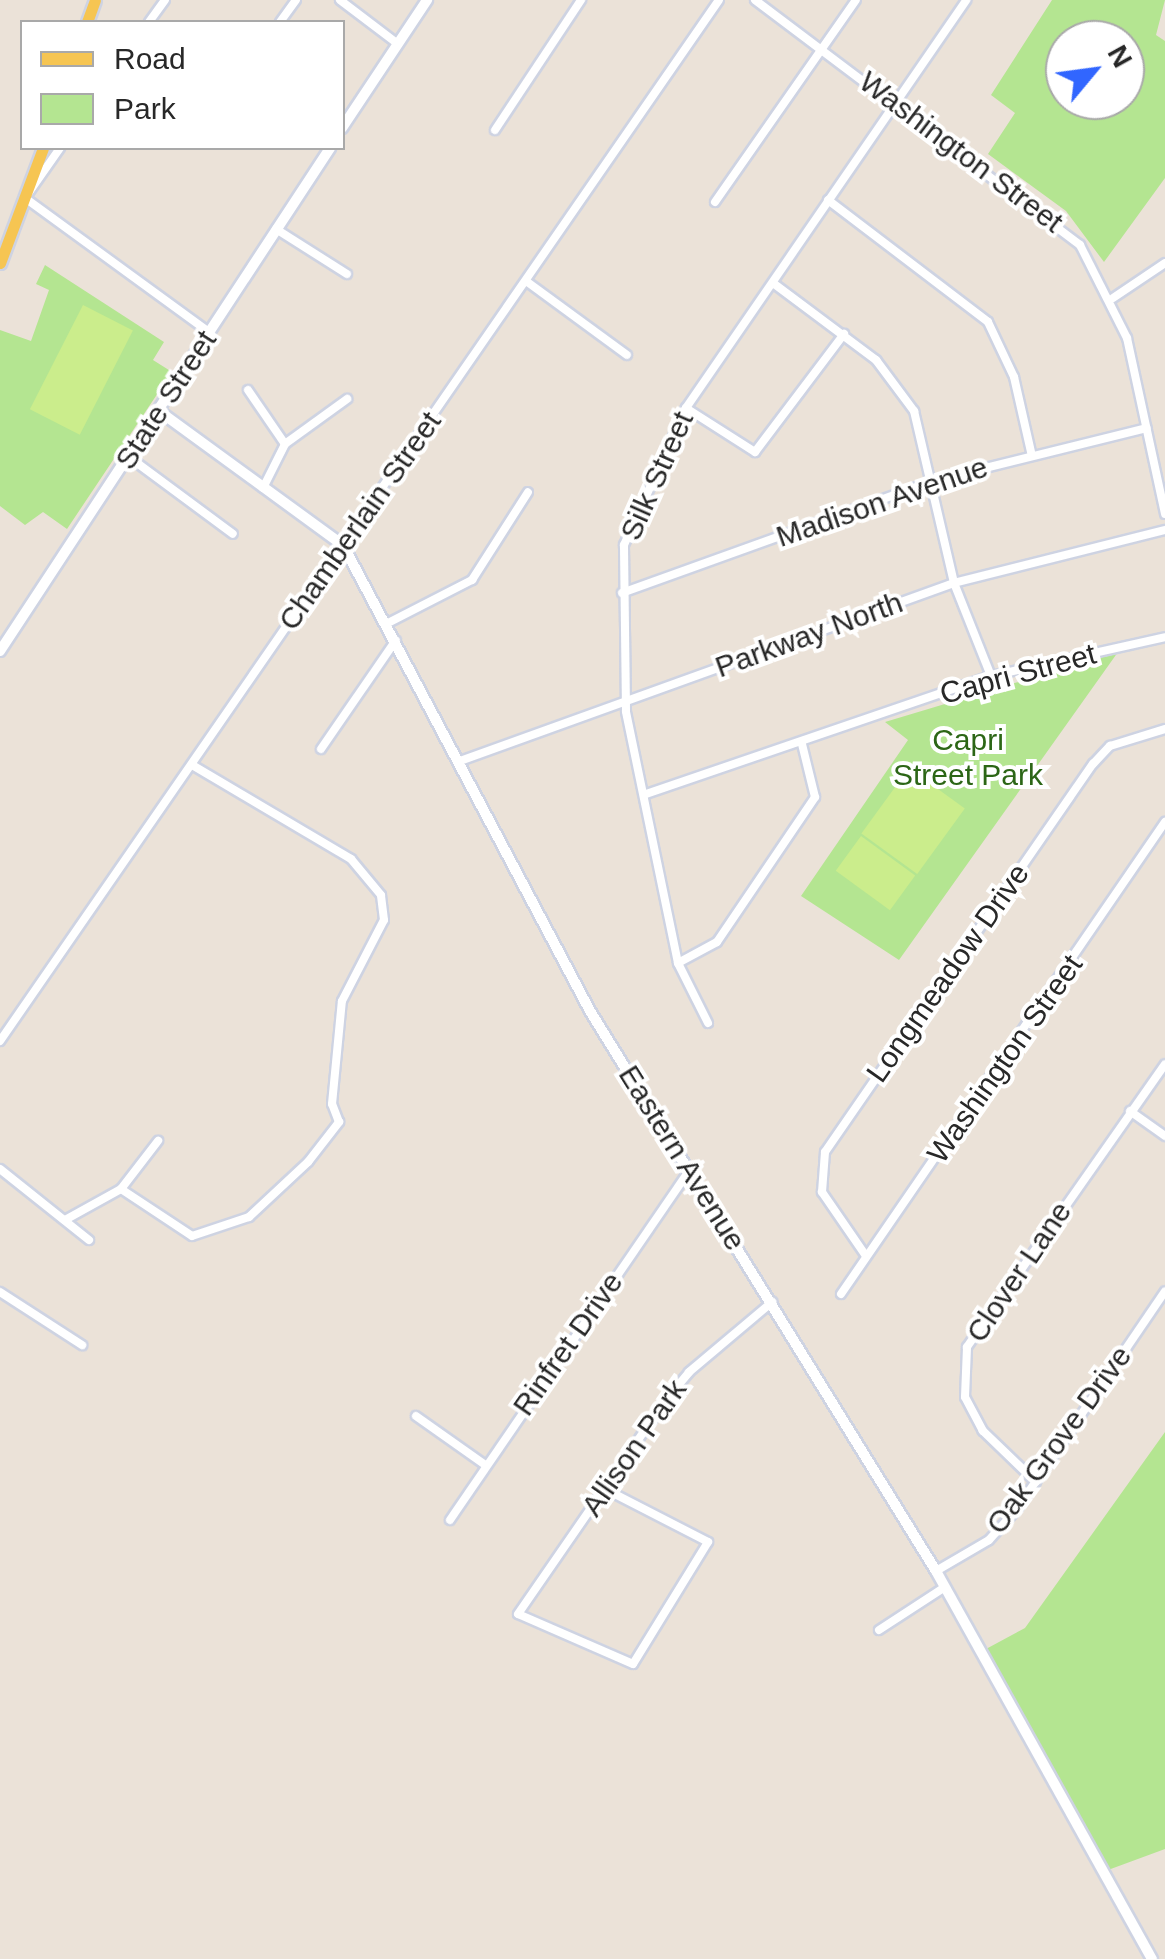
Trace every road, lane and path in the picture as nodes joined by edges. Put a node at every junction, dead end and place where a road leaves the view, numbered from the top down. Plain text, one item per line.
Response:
1 (340, 0) edge
2 (427, 0) edge
3 (581, 0) edge
4 (719, 0) edge
5 (755, 0) edge
6 (856, 0) edge
7 (966, 0) edge
8 (398, 44) junction
9 (823, 48) junction
10 (896, 101) junction
11 (345, 124) edge
12 (494, 130) dead end
13 (41, 150) edge
14 (59, 150) edge
15 (329, 150) edge
16 (25, 198) junction
17 (828, 200) junction
18 (715, 202) dead end
19 (276, 230) junction
20 (0, 263) edge
21 (1165, 263) edge
22 (347, 274) dead end
23 (526, 281) junction
24 (772, 283) junction
25 (1113, 298) junction
26 (209, 332) junction
27 (844, 334) junction
28 (627, 354) dead end
29 (248, 390) dead end
30 (346, 399) dead end
31 (686, 408) junction
32 (159, 412) junction
33 (1147, 428) junction
34 (285, 444) junction
35 (1031, 452) junction
36 (129, 458) junction
37 (933, 480) junction
38 (263, 488) junction
39 (528, 492) dead end
40 (1165, 514) edge
41 (1165, 530) edge
42 (232, 534) dead end
43 (343, 544) junction
44 (954, 583) junction
45 (622, 593) junction
46 (386, 624) junction
47 (1165, 638) edge
48 (396, 640) junction
49 (0, 651) edge
50 (990, 676) junction
51 (625, 700) junction
52 (1165, 729) edge
53 (802, 744) junction
54 (321, 749) dead end
55 (460, 760) junction
56 (192, 765) junction
57 (646, 794) junction
58 (1165, 822) edge
59 (678, 963) junction
60 (708, 1024) dead end
61 (0, 1042) edge
62 (1165, 1064) edge
63 (1130, 1111) junction
64 (1165, 1136) edge
65 (158, 1141) dead end
66 (0, 1169) edge
67 (690, 1170) junction
68 (121, 1189) junction
69 (65, 1220) junction
70 (90, 1240) dead end
71 (866, 1256) junction
72 (1165, 1291) edge
73 (0, 1292) edge
74 (841, 1294) dead end
75 (772, 1302) junction
76 (82, 1345) dead end
77 (416, 1416) dead end
78 (484, 1464) junction
79 (1036, 1482) junction
80 (605, 1490) junction
81 (450, 1520) dead end
82 (936, 1571) junction
83 (945, 1587) junction
84 (879, 1630) dead end
85 (1152, 1959) edge

1 - 8 street
2 - 8 street
3 - 12 street
4 - 23 street, Chamberlain Street
5 - 9 street, Washington Street
6 - 9 street
7 - 10 street, Silk Street
8 - 11 street
9 - 10 street, Washington Street
9 - 18 street
10 - 17 street, Silk Street
10 - 25 street, Washington Street
13 - 16 main road
14 - 16 street
15 - 19 street, State Street
16 - 20 main road
16 - 26 street
17 - 24 street, Silk Street
17 - 35 street
19 - 22 street
19 - 26 street, State Street
21 - 25 street
23 - 28 street
23 - 43 street, Chamberlain Street
24 - 27 street
24 - 31 street, Silk Street
25 - 33 street, Washington Street
26 - 32 street, State Street
27 - 31 street
27 - 37 street
29 - 34 street
30 - 34 street
31 - 45 street, Silk Street
32 - 36 street, State Street
32 - 38 street, Eastern Avenue
33 - 35 street, Madison Avenue
33 - 40 street, Washington Street
34 - 38 street
35 - 37 street, Madison Avenue
36 - 42 street
36 - 49 street, State Street
37 - 44 street
37 - 45 street, Madison Avenue
38 - 43 street, Eastern Avenue
39 - 46 street
41 - 44 street, Parkway North
43 - 46 street, Eastern Avenue
43 - 56 street, Chamberlain Street
44 - 50 street
44 - 51 street, Parkway North
45 - 51 street, Silk Street
46 - 48 street, Eastern Avenue
47 - 50 street, Capri Street
48 - 54 street
48 - 55 street, Eastern Avenue
50 - 53 street, Capri Street
51 - 55 street, Parkway North
51 - 57 street, Silk Street
52 - 71 street, Longmeadow Drive
53 - 57 street, Capri Street
53 - 59 street
55 - 67 street, Eastern Avenue
56 - 61 street, Chamberlain Street
56 - 68 street
57 - 59 street, Silk Street
58 - 71 street, Washington Street
59 - 60 street, Silk Street
62 - 63 street, Clover Lane
63 - 64 street
63 - 79 street, Clover Lane
65 - 68 street
66 - 69 street
67 - 75 street, Eastern Avenue
67 - 78 street, Rinfret Drive
68 - 69 street
69 - 70 street
71 - 74 street, Washington Street
72 - 79 street, Oak Grove Drive
73 - 76 street
75 - 80 street, Allison Park
75 - 82 street, Eastern Avenue
77 - 78 street
78 - 81 street, Rinfret Drive
79 - 82 street, Oak Grove Drive
80 - 80 street, Allison Park
82 - 83 street, Eastern Avenue
83 - 84 street
83 - 85 street, Eastern Avenue

